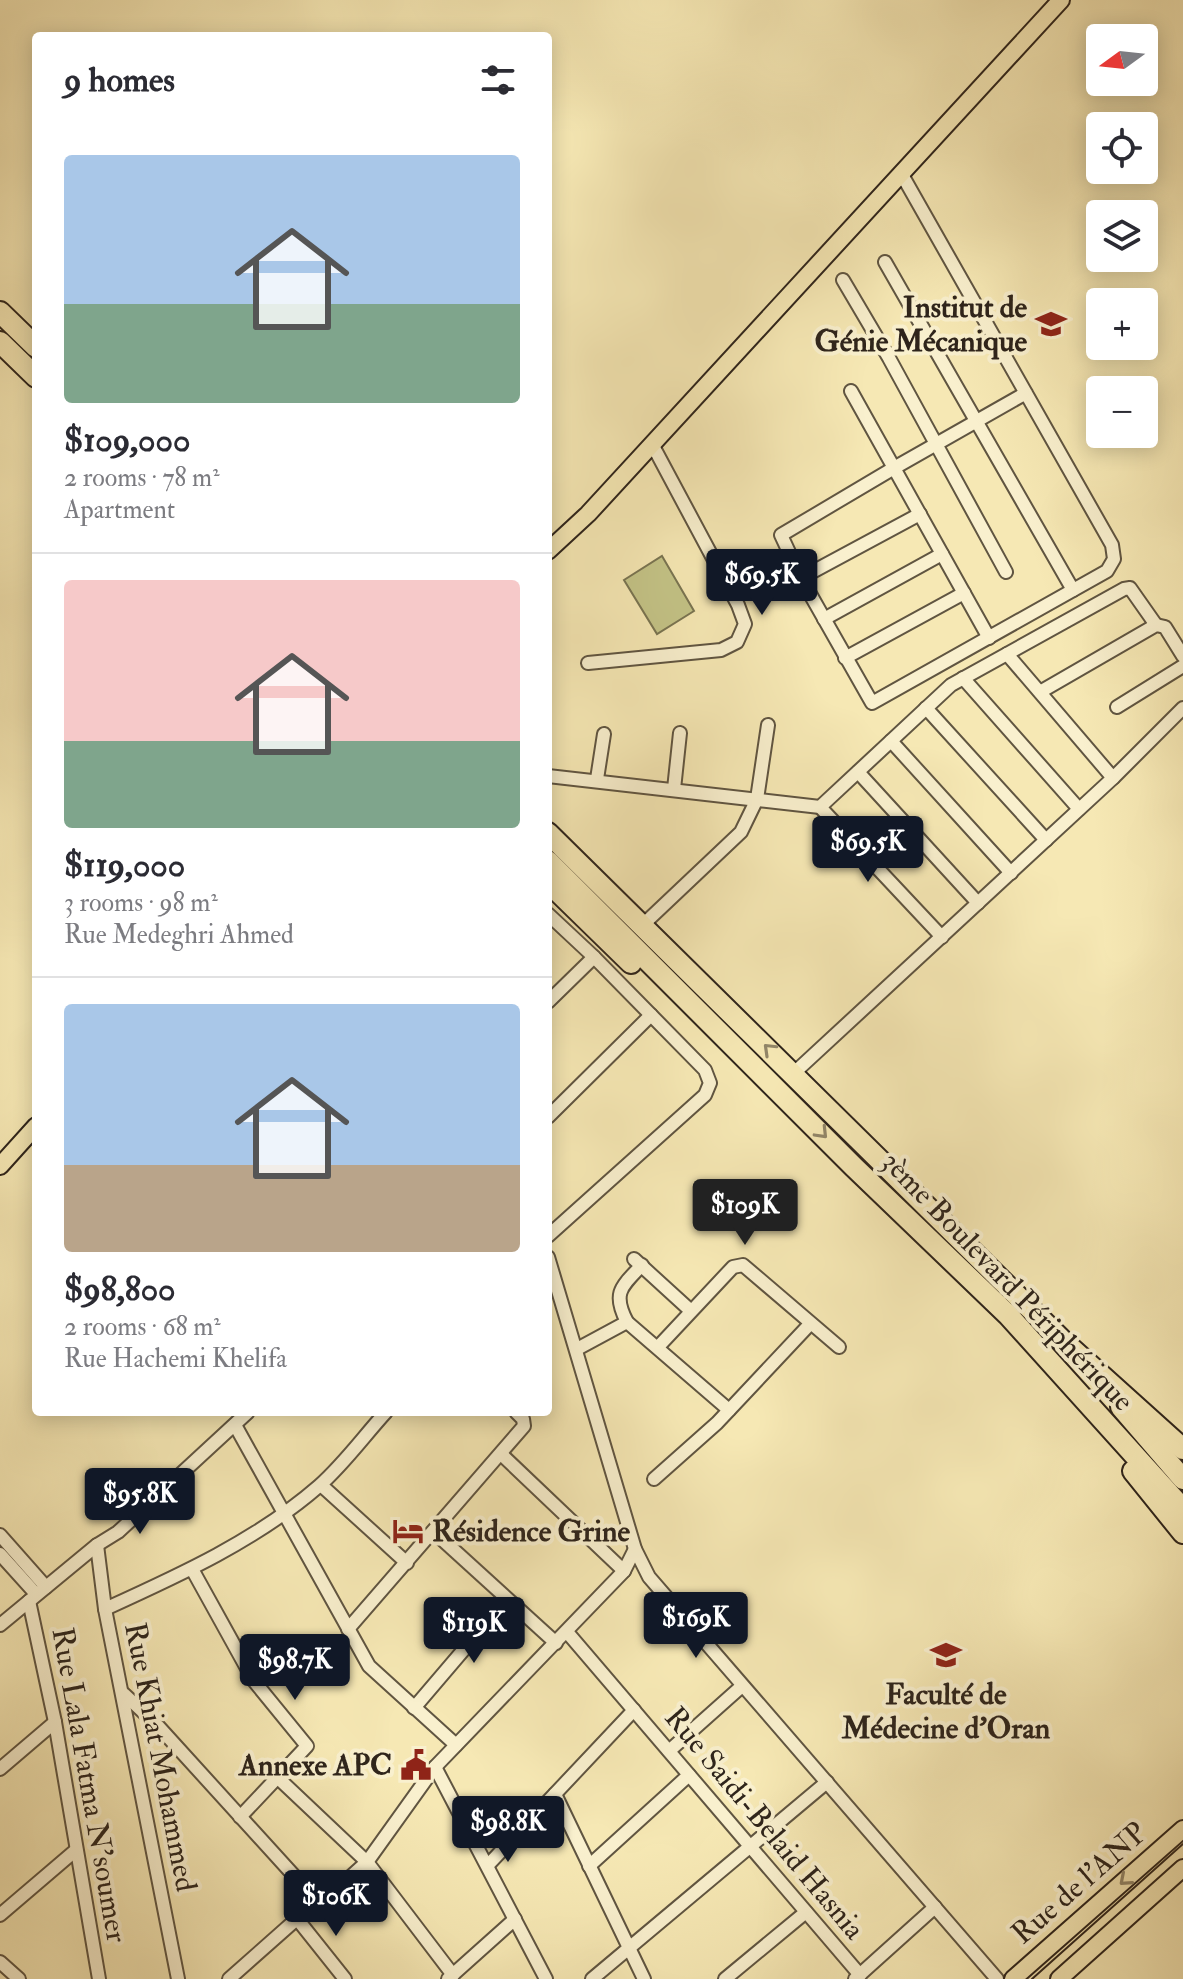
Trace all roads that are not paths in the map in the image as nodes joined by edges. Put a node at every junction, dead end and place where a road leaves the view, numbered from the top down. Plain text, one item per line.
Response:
1 (1061, 0) edge
2 (901, 173) junction
3 (885, 262) dead end
4 (843, 280) dead end
5 (0, 312) edge
6 (0, 342) edge
7 (32, 343) edge
8 (32, 373) edge
9 (851, 391) dead end
10 (1026, 393) junction
11 (976, 421) junction
12 (652, 444) junction
13 (936, 444) junction
14 (894, 468) junction
15 (588, 514) junction
16 (920, 514) junction
17 (552, 547) edge
18 (942, 554) junction
19 (552, 561) edge
20 (1006, 572) dead end
21 (801, 578) junction
22 (1073, 590) junction
23 (964, 593) junction
24 (824, 619) junction
25 (1156, 625) junction
26 (989, 638) junction
27 (1007, 654) junction
28 (1183, 656) edge
29 (845, 658) junction
30 (588, 663) dead end
31 (1183, 666) edge
32 (963, 678) junction
33 (1040, 692) junction
34 (1117, 707) dead end
35 (926, 708) junction
36 (1183, 708) edge
37 (768, 725) dead end
38 (680, 733) dead end
39 (604, 734) dead end
40 (891, 741) junction
41 (858, 772) junction
42 (552, 776) edge
43 (1113, 778) junction
44 (597, 779) junction
45 (674, 789) junction
46 (757, 799) junction
47 (820, 807) junction
48 (1079, 809) junction
49 (552, 825) edge
50 (552, 837) edge
51 (1046, 840) junction
52 (552, 865) edge
53 (1011, 873) junction
54 (552, 886) edge
55 (978, 903) junction
56 (552, 918) edge
57 (648, 920) junction
58 (942, 937) junction
59 (594, 957) junction
60 (552, 998) edge
61 (651, 1015) junction
62 (746, 1027) junction
63 (794, 1073) junction
64 (788, 1098) junction
65 (552, 1113) edge
66 (32, 1130) edge
67 (0, 1166) edge
68 (552, 1232) edge
69 (552, 1270) edge
70 (691, 1311) junction
71 (1008, 1315) junction
72 (627, 1322) junction
73 (810, 1324) junction
74 (1063, 1341) junction
75 (658, 1347) junction
76 (839, 1347) dead end
77 (577, 1349) junction
78 (729, 1410) junction
79 (244, 1416) edge
80 (382, 1416) edge
81 (519, 1416) edge
82 (235, 1425) junction
83 (1183, 1449) edge
84 (501, 1454) junction
85 (654, 1479) dead end
86 (1183, 1479) edge
87 (321, 1485) junction
88 (1183, 1509) edge
89 (284, 1513) junction
90 (434, 1532) junction
91 (1183, 1533) edge
92 (0, 1535) edge
93 (97, 1545) junction
94 (635, 1549) junction
95 (0, 1554) edge
96 (407, 1563) junction
97 (192, 1569) junction
98 (624, 1571) junction
99 (37, 1594) junction
100 (507, 1599) junction
101 (105, 1609) junction
102 (0, 1625) edge
103 (348, 1629) junction
104 (567, 1632) junction
105 (556, 1643) junction
106 (742, 1686) junction
107 (124, 1694) junction
108 (414, 1708) junction
109 (634, 1710) junction
110 (55, 1722) junction
111 (456, 1745) junction
112 (669, 1751) junction
113 (435, 1767) junction
114 (0, 1769) edge
115 (689, 1775) junction
116 (278, 1778) junction
117 (827, 1782) junction
118 (555, 1794) junction
119 (240, 1817) junction
120 (1183, 1829) edge
121 (749, 1845) junction
122 (76, 1850) junction
123 (367, 1862) junction
124 (488, 1865) junction
125 (589, 1866) junction
126 (1183, 1868) edge
127 (317, 1901) junction
128 (935, 1907) junction
129 (806, 1912) junction
130 (0, 1915) edge
131 (515, 1919) junction
132 (298, 1920) junction
133 (628, 1948) junction
134 (0, 1962) edge
135 (450, 1977) edge
136 (857, 1977) edge
137 (19, 1979) edge
138 (99, 1979) edge
139 (178, 1979) edge
140 (229, 1979) edge
141 (345, 1979) edge
142 (546, 1979) edge
143 (592, 1979) edge
144 (644, 1979) edge
145 (725, 1979) edge
146 (997, 1979) edge
147 (1013, 1979) edge
148 (1059, 1979) edge

1 - 2 main road
2 - 10 street
2 - 12 main road
3 - 11 street
4 - 13 street
5 - 7 highway
6 - 8 highway
9 - 14 street
10 - 11 street
10 - 22 street
11 - 13 street
11 - 22 street
12 - 15 main road
12 - 30 street
13 - 14 street
13 - 20 street
14 - 16 street
14 - 21 street
15 - 17 main road
15 - 19 main road
16 - 18 street
16 - 21 street
18 - 23 street
18 - 24 street
21 - 24 street
22 - 26 street
23 - 26 street
23 - 29 street
24 - 29 street
25 - 27 street
25 - 28 street
25 - 33 street
26 - 29 street
27 - 32 street
27 - 33 street
31 - 34 street
32 - 35 street
32 - 48 street
33 - 43 street
35 - 40 street
35 - 51 street
36 - 43 street
37 - 46 street
38 - 45 street
39 - 44 street
40 - 41 street
40 - 53 street
41 - 47 street
41 - 55 street
42 - 44 street
43 - 48 street
44 - 45 street
45 - 46 street
46 - 47 street
46 - 57 street
47 - 58 street
48 - 51 street
49 - 57 highway
50 - 62 highway
51 - 53 street
52 - 64 highway, 3ème Boulevard Périphérique
53 - 55 street
54 - 64 highway, 3ème Boulevard Périphérique
55 - 58 street
56 - 59 street
57 - 62 highway
58 - 63 street
59 - 60 street
59 - 61 street
61 - 65 street
61 - 68 street
63 -> 62 highway
63 - 74 highway
64 -> 71 highway, 3ème Boulevard Périphérique
66 - 67 main road
69 - 77 street
70 - 72 street
70 - 73 street
70 - 75 street
71 - 88 highway, 3ème Boulevard Périphérique
71 - 91 highway
72 - 75 street
72 - 77 street
73 - 76 street
73 - 78 street
74 - 83 highway
74 - 86 highway, 3ème Boulevard Périphérique
75 - 78 street
77 - 94 street
78 - 85 street
79 - 82 street
80 - 87 street
81 - 84 street
82 - 89 street
82 - 93 street
84 - 90 street
84 - 98 street
87 - 89 street
87 - 96 street
89 - 97 street
89 - 103 street
90 - 96 street
90 - 100 street
92 - 99 street
93 - 99 street
93 - 101 street, Rue Khiat Mohammed
94 - 98 street
94 - 106 street
95 - 99 street
96 - 103 street
97 - 101 street
97 - 116 street
98 - 104 street
99 - 102 street
99 - 110 street, Rue Lala Fatma N'soumer
100 - 105 street
100 - 108 street
101 - 107 street, Rue Khiat Mohammed
103 - 108 street
104 - 105 street
104 - 109 street, Rue Saidi-Belaid Hasnia
105 - 111 street
106 - 112 street
106 - 117 street
107 - 119 street
107 - 139 street, Rue Khiat Mohammed
108 - 111 street
109 - 112 street, Rue Saidi-Belaid Hasnia
109 - 118 street
110 - 114 street
110 - 122 street, Rue Lala Fatma N'soumer
111 - 113 street
112 - 115 street, Rue Saidi-Belaid Hasnia
113 - 123 street
113 - 124 street
115 - 121 street, Rue Saidi-Belaid Hasnia
115 - 125 street
116 - 119 street
116 - 123 street
117 - 121 street
117 - 128 street
118 - 124 street
118 - 125 street
119 - 127 street
120 -> 147 main road, Rue de l'ANP
121 - 129 street, Rue Saidi-Belaid Hasnia
121 - 133 street
122 - 130 street
122 - 138 street, Rue Lala Fatma N'soumer
123 - 127 street
123 - 135 street
124 - 131 street
125 - 133 street
126 - 148 main road, Rue de l'ANP
127 - 132 street
128 - 136 street
128 - 146 street
129 - 136 street, Rue Saidi-Belaid Hasnia
129 - 145 street
131 - 135 street
131 - 142 street
132 - 140 street
132 - 141 street
133 - 143 street
133 - 144 street
134 - 137 street

